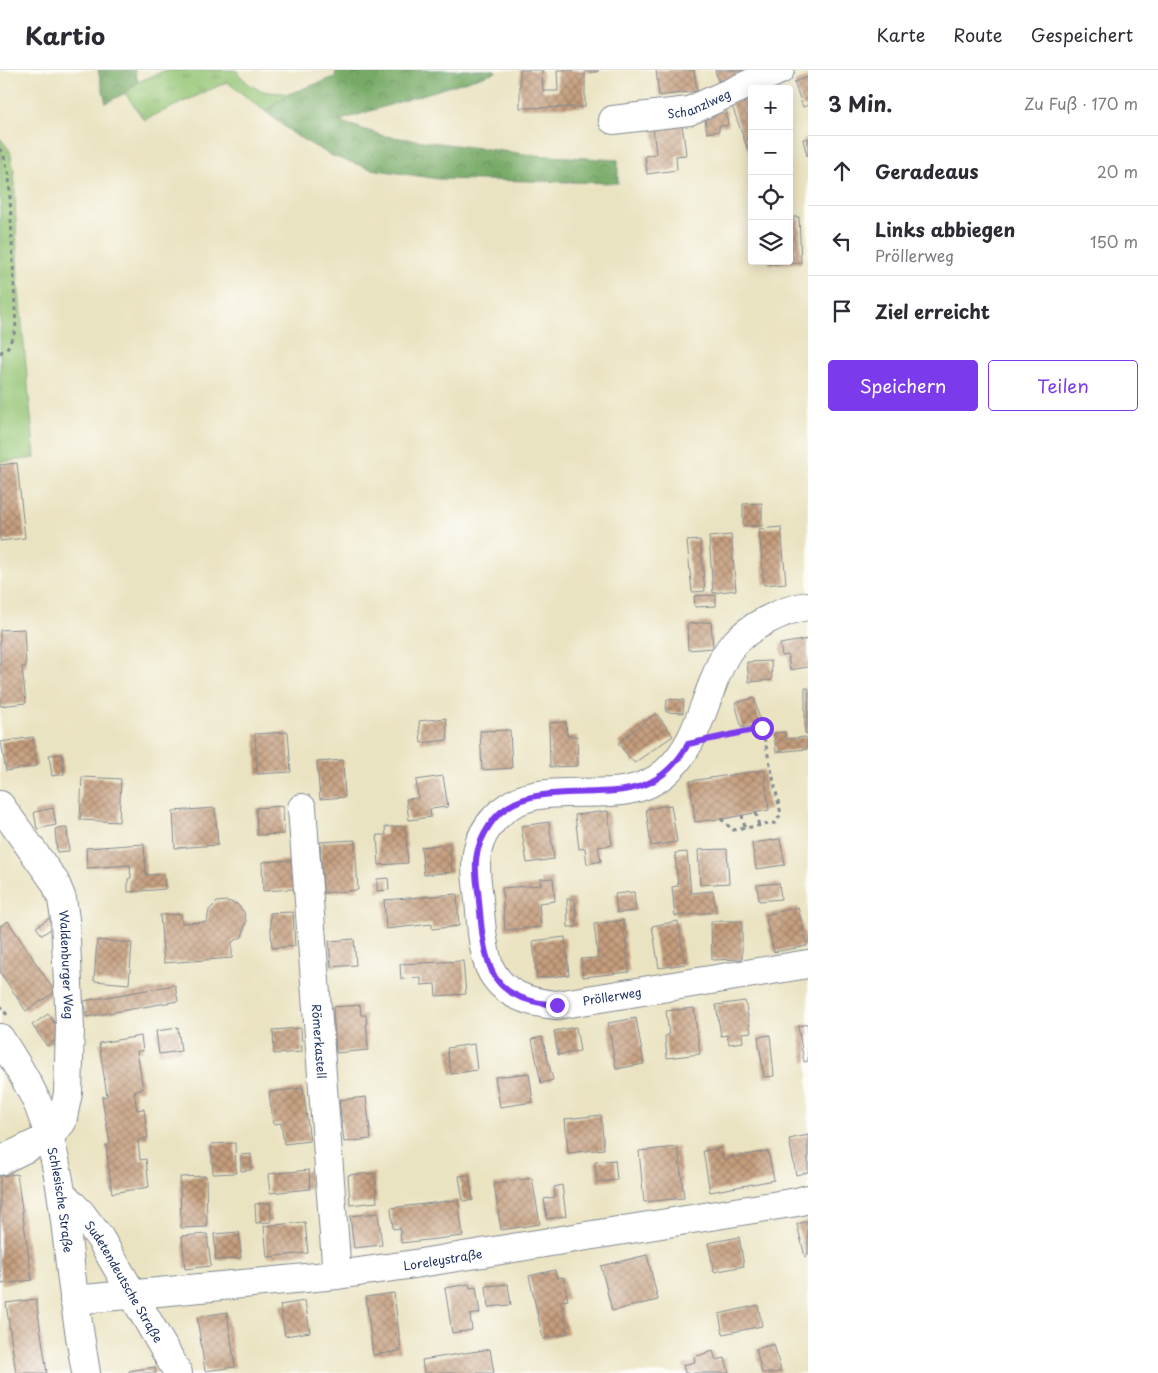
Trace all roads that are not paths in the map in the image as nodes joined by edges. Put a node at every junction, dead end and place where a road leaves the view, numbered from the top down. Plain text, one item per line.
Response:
1 (780, 70) edge
2 (613, 120) dead end
3 (808, 606) edge
4 (0, 806) edge
5 (302, 808) dead end
6 (808, 964) edge
7 (0, 1038) edge
8 (49, 1137) junction
9 (0, 1160) edge
10 (62, 1194) junction
11 (808, 1199) edge
12 (337, 1275) junction
13 (133, 1294) junction
14 (74, 1300) junction
15 (86, 1373) edge
16 (178, 1373) edge

1 - 2 street, Schanzlweg
3 - 6 street, Pröllerweg
4 - 8 street, Waldenburger Weg
5 - 12 street, Römerkastell
7 - 8 street, Schlesische Straße
8 - 9 street
8 - 10 street, Schlesische Straße
10 - 13 street, Sudetendeutsche Straße
10 - 14 street, Schlesische Straße
11 - 12 street, Loreleystraße
12 - 13 street, Loreleystraße
13 - 14 street, Loreleystraße
13 - 16 street, Sudetendeutsche Straße
14 - 15 street, Schlesische Straße

